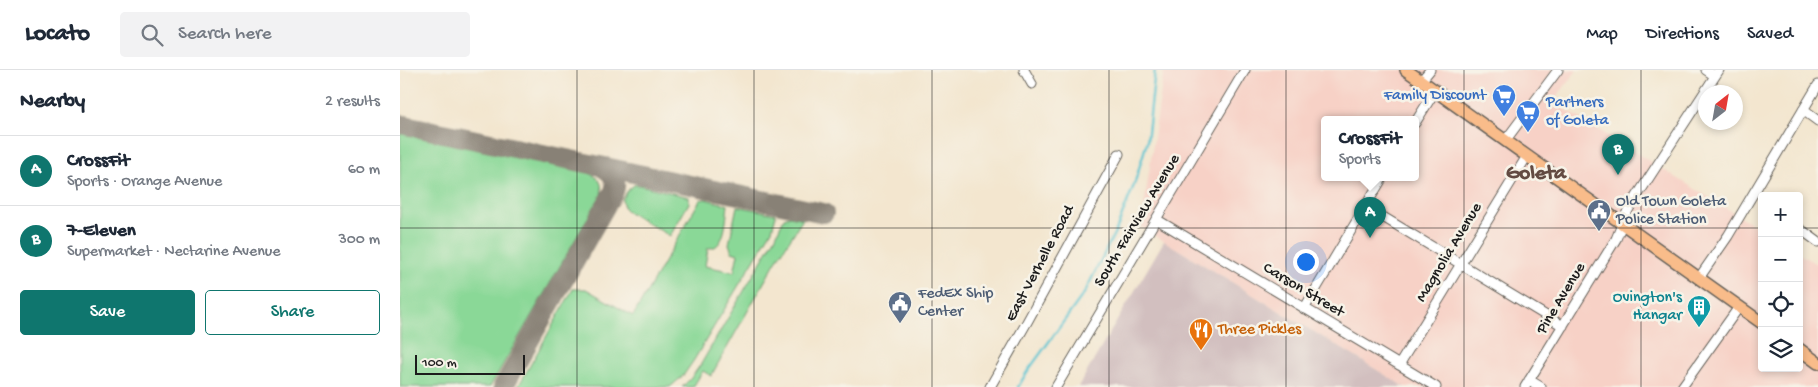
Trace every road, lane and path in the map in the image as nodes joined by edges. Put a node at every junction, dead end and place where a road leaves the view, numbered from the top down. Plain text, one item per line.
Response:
1 (1024, 70) edge
2 (1245, 70) edge
3 (1406, 70) edge
4 (1430, 70) edge
5 (1558, 70) edge
6 (1706, 70) edge
7 (1717, 73) edge
8 (1422, 81) junction
9 (1032, 84) dead end
10 (1818, 85) edge
11 (1435, 91) junction
12 (1803, 110) junction
13 (1419, 117) edge
14 (1818, 121) edge
15 (1505, 141) junction
16 (1119, 154) dead end
17 (1527, 156) junction
18 (1380, 181) edge
19 (1753, 195) junction
20 (1758, 198) edge
21 (1364, 206) junction
22 (1156, 220) junction
23 (1622, 224) junction
24 (1803, 231) edge
25 (1818, 242) edge
26 (1460, 264) junction
27 (1699, 278) junction
28 (1739, 307) junction
29 (1304, 309) junction
30 (1758, 320) edge
31 (1563, 326) junction
32 (1803, 352) edge
33 (1818, 363) edge
34 (1399, 365) junction
35 (1527, 384) edge
36 (990, 387) edge
37 (1056, 387) edge
38 (1436, 387) edge
39 (1541, 387) edge
40 (1682, 387) edge

1 - 9 street
2 - 22 street, South Fairview Avenue
3 - 8 main road
4 - 8 street
5 - 15 street
6 - 7 street
7 - 23 street, Pine Avenue
8 - 11 main road
10 - 12 street
11 - 13 street
11 - 15 main road
12 - 14 street
12 - 19 street
15 - 17 main road
16 - 36 street, East Verhelle Road
17 - 23 main road
17 - 26 street, Magnolia Avenue
18 - 21 street
19 - 20 street
19 - 27 street
21 - 26 street
21 - 29 street
22 - 29 street, Carson Street
22 - 37 street, South Fairview Avenue
23 - 27 main road
23 - 31 street, Pine Avenue
24 - 25 street
26 - 31 street
26 - 34 street, Magnolia Avenue
27 - 28 main road
28 - 30 main road
28 - 40 street
29 - 34 street, Carson Street
31 - 35 street, Pine Avenue
32 - 33 main road
34 - 38 street, Carson Street
35 - 39 street

